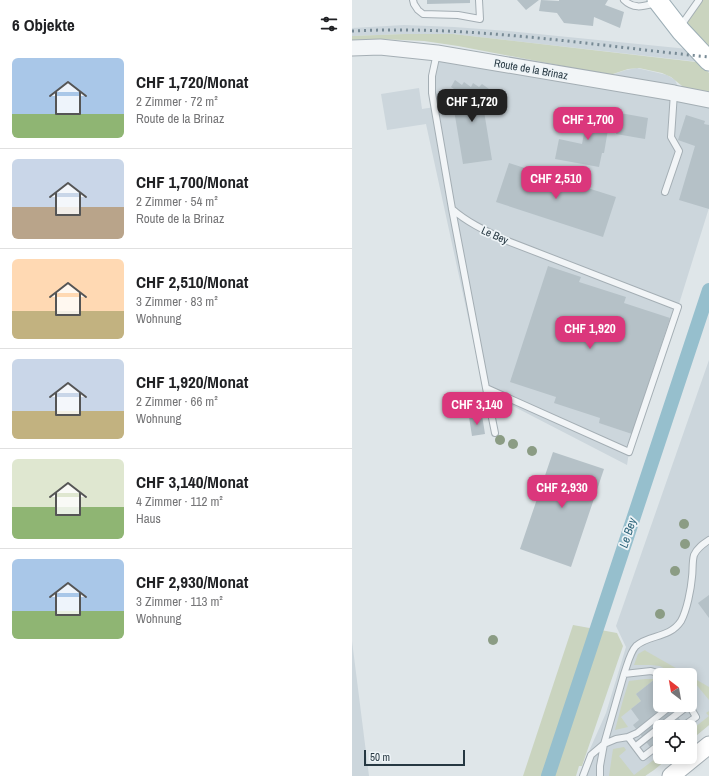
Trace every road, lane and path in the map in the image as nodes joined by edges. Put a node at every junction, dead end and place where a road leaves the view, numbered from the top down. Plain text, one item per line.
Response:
1 (414, 0) edge
2 (479, 0) edge
3 (624, 0) edge
4 (699, 0) edge
5 (658, 1) edge
6 (679, 28) junction
7 (352, 48) edge
8 (437, 53) junction
9 (709, 61) edge
10 (674, 93) junction
11 (709, 100) edge
12 (665, 192) dead end
13 (452, 209) junction
14 (486, 388) junction
15 (494, 433) dead end
16 (709, 540) edge
17 (653, 672) edge
18 (624, 674) junction
19 (663, 712) edge
20 (680, 712) edge
21 (693, 712) edge
22 (669, 720) edge
23 (691, 720) edge
24 (653, 733) edge
25 (628, 737) junction
26 (604, 744) junction
27 (709, 745) edge
28 (636, 746) junction
29 (653, 750) edge
30 (583, 776) edge
31 (600, 776) edge
32 (670, 776) edge

1 - 2 lane
3 - 5 lane
4 - 6 lane
5 - 6 main road
6 - 9 main road
7 - 8 street, Route de la Brinaz
8 - 10 street, Route de la Brinaz
8 - 13 lane
10 - 11 street, Route de la Brinaz
10 - 12 lane
13 - 14 lane
13 - 14 lane, Le Bey
14 - 15 lane
16 - 18 lane
17 - 18 lane
18 - 26 lane
19 - 25 lane
20 - 22 lane
21 - 23 lane
24 - 28 lane
25 - 26 lane
25 - 28 lane
26 - 30 lane
26 - 31 lane
27 - 32 main road
28 - 29 lane

